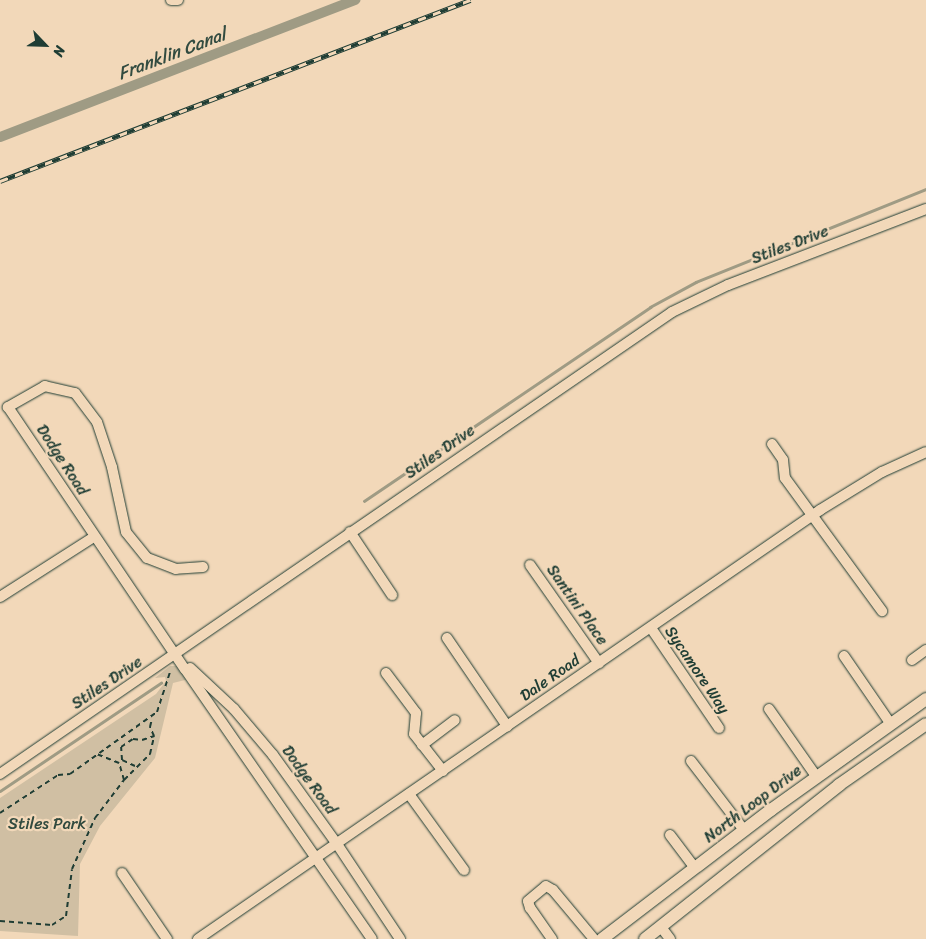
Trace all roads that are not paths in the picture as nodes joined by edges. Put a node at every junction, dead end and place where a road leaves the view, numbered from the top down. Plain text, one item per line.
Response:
1 (171, 0) edge
2 (178, 0) edge
3 (926, 209) edge
4 (772, 444) dead end
5 (926, 452) edge
6 (811, 517) junction
7 (350, 532) junction
8 (94, 537) junction
9 (530, 565) dead end
10 (203, 567) dead end
11 (392, 595) dead end
12 (0, 597) edge
13 (882, 611) dead end
14 (651, 628) junction
15 (447, 638) dead end
16 (926, 650) edge
17 (175, 654) junction
18 (844, 656) dead end
19 (912, 660) dead end
20 (599, 662) junction
21 (386, 673) dead end
22 (926, 699) edge
23 (769, 709) dead end
24 (455, 720) dead end
25 (890, 723) junction
26 (926, 724) edge
27 (507, 726) junction
28 (719, 728) dead end
29 (422, 745) junction
30 (848, 753) junction
31 (691, 761) dead end
32 (860, 769) junction
33 (442, 771) junction
34 (0, 774) edge
35 (816, 776) junction
36 (409, 794) junction
37 (744, 830) junction
38 (670, 835) dead end
39 (337, 844) junction
40 (316, 857) junction
41 (695, 868) junction
42 (464, 870) dead end
43 (122, 874) dead end
44 (661, 927) junction
45 (167, 939) edge
46 (198, 939) edge
47 (372, 939) edge
48 (400, 939) edge
49 (552, 939) edge
50 (594, 939) edge
51 (602, 939) edge
52 (645, 939) edge
53 (670, 939) edge

1 - 2 street
3 - 7 street, Stiles Drive
4 - 6 street
5 - 6 street, Dale Road
6 - 13 street
6 - 14 street, Dale Road
7 - 11 street
7 - 17 street, Stiles Drive
8 - 10 street, Dodge Road
8 - 12 street
8 - 17 street, Dodge Road
9 - 20 street, Santini Place
14 - 20 street, Dale Road
14 - 28 street, Sycamore Way
15 - 27 street
16 - 19 street
17 - 34 street, Stiles Drive
17 - 39 street, Dodge Road
17 - 40 street, Dodge Road
18 - 25 street
20 - 27 street, Dale Road
21 - 29 street
22 - 25 main road, North Loop Drive
23 - 35 street
24 - 29 street
25 - 30 main road, North Loop Drive
26 - 32 main road
27 - 33 street, Dale Road
29 - 33 street
30 - 32 main road
30 - 35 main road, North Loop Drive
31 - 37 street
32 - 44 main road
33 - 36 street, Dale Road
35 - 37 main road, North Loop Drive
36 - 39 street, Dale Road
36 - 42 street
37 - 41 main road, North Loop Drive
38 - 41 street
39 - 40 street, Dale Road
39 - 48 street, Dodge Road
40 - 46 street, Dale Road
40 - 47 street, Dodge Road
41 - 51 main road, North Loop Drive
43 - 45 street
44 - 52 main road
44 - 53 street
49 - 50 street

